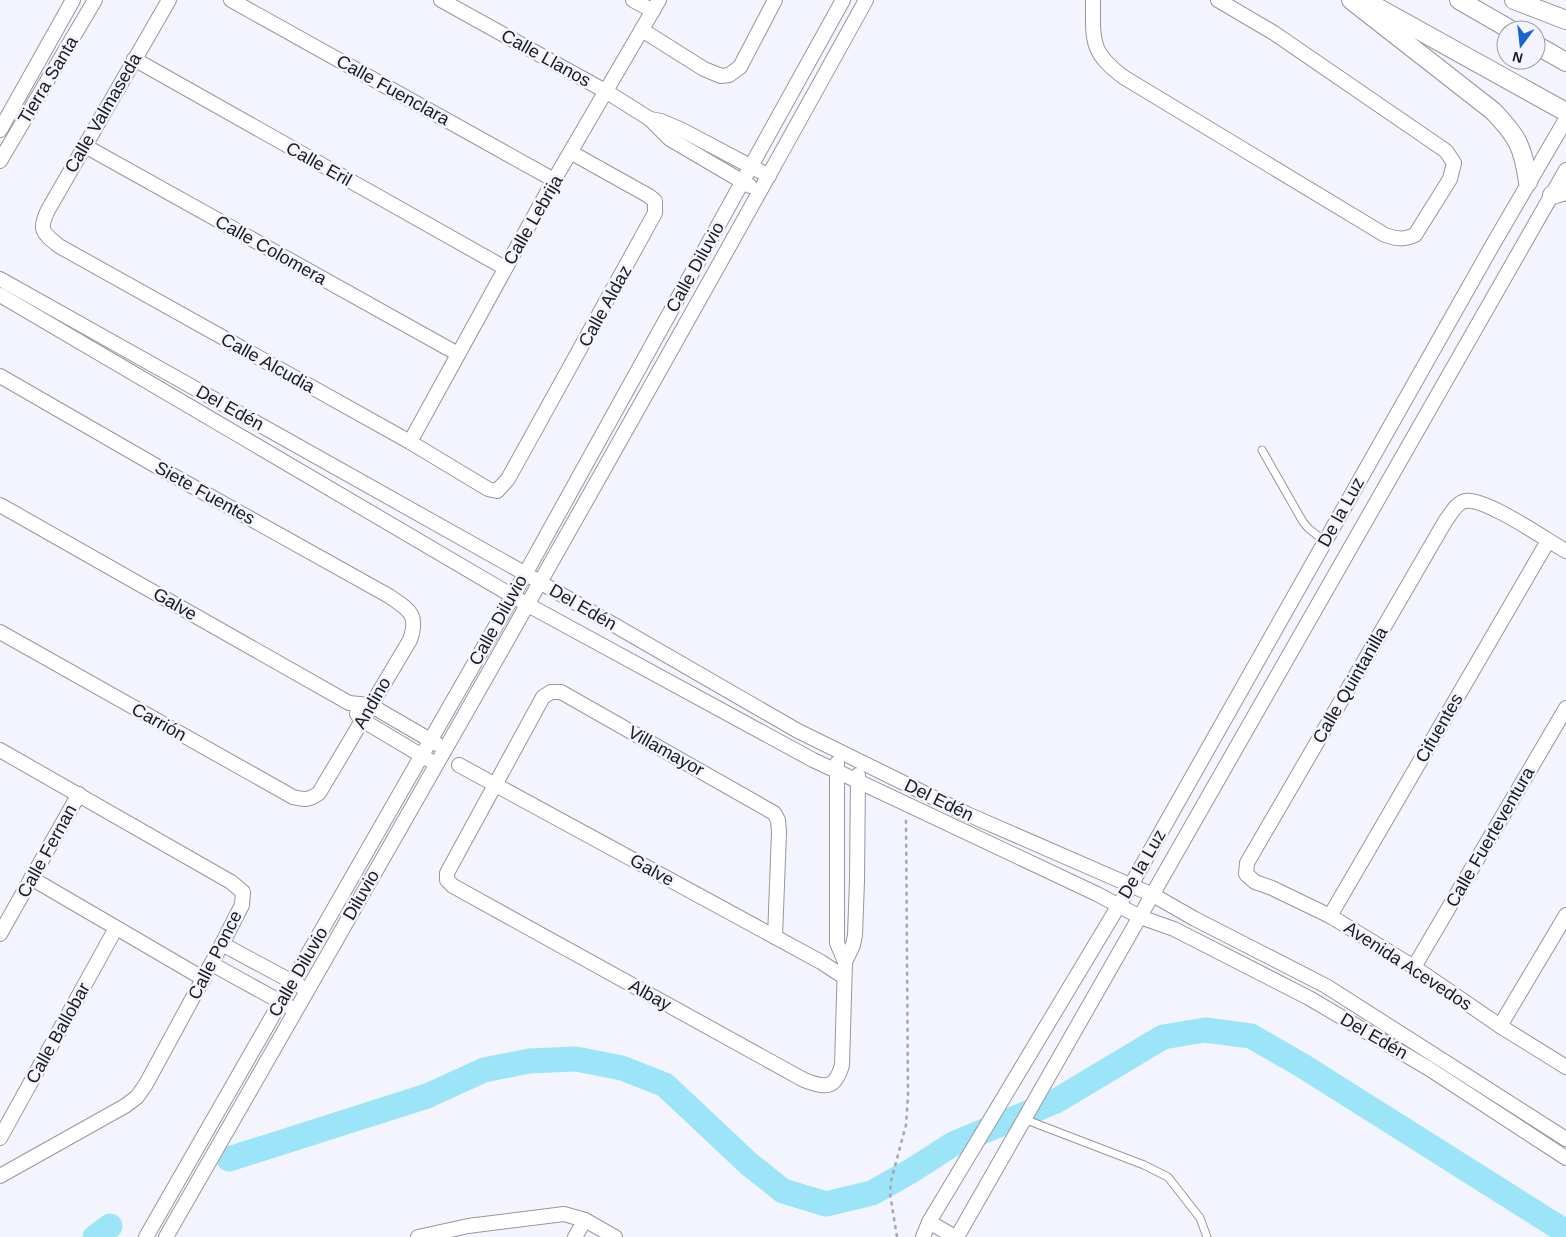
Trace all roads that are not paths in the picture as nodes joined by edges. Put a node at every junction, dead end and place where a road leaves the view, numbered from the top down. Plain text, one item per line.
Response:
1 (73, 0) edge
2 (95, 0) edge
3 (169, 0) edge
4 (231, 0) edge
5 (441, 0) edge
6 (633, 0) edge
7 (775, 0) edge
8 (844, 0) edge
9 (866, 0) edge
10 (1093, 0) edge
11 (1218, 0) edge
12 (1351, 0) edge
13 (1364, 0) edge
14 (1459, 0) edge
15 (1514, 0) edge
16 (656, 6) edge
17 (1566, 20) edge
18 (1496, 21) edge
19 (642, 30) junction
20 (1546, 51) edge
21 (134, 60) junction
22 (1566, 62) edge
23 (607, 92) junction
24 (1566, 112) edge
25 (650, 119) junction
26 (1566, 120) edge
27 (0, 130) edge
28 (85, 146) junction
29 (572, 153) junction
30 (0, 161) edge
31 (751, 166) junction
32 (1566, 170) edge
33 (769, 176) junction
34 (554, 180) junction
35 (742, 182) junction
36 (1528, 182) junction
37 (760, 192) junction
38 (1559, 193) edge
39 (42, 229) joint
40 (505, 268) junction
41 (0, 278) edge
42 (0, 295) edge
43 (458, 354) junction
44 (0, 376) edge
45 (410, 442) junction
46 (1262, 450) dead end
47 (498, 491) joint
48 (0, 505) edge
49 (1325, 541) junction
50 (1548, 541) junction
51 (1566, 551) edge
52 (524, 573) junction
53 (540, 583) junction
54 (513, 596) junction
55 (528, 605) junction
56 (410, 610) joint
57 (0, 632) edge
58 (349, 703) junction
59 (370, 705) junction
60 (1566, 708) edge
61 (362, 720) junction
62 (430, 739) junction
63 (445, 748) junction
64 (0, 750) edge
65 (836, 750) junction
66 (421, 755) junction
67 (858, 760) junction
68 (436, 764) junction
69 (459, 765) dead end
70 (837, 771) junction
71 (858, 781) junction
72 (493, 789) junction
73 (319, 793) joint
74 (78, 794) junction
75 (1246, 874) joint
76 (31, 878) junction
77 (1131, 884) junction
78 (1153, 895) junction
79 (1119, 906) junction
80 (1566, 915) edge
81 (1330, 916) junction
82 (1140, 917) junction
83 (116, 928) junction
84 (0, 934) edge
85 (775, 937) junction
86 (222, 944) junction
87 (845, 962) junction
88 (212, 964) junction
89 (1414, 967) junction
90 (844, 977) junction
91 (204, 979) junction
92 (292, 982) junction
93 (307, 990) junction
94 (281, 1002) junction
95 (296, 1010) junction
96 (1500, 1026) junction
97 (1566, 1067) edge
98 (1024, 1119) junction
99 (0, 1138) edge
100 (1566, 1139) edge
101 (1566, 1158) edge
102 (0, 1176) edge
103 (585, 1220) junction
104 (929, 1222) junction
105 (464, 1231) edge
106 (146, 1237) edge
107 (166, 1237) edge
108 (418, 1237) edge
109 (576, 1237) edge
110 (616, 1237) edge
111 (923, 1237) edge
112 (956, 1237) edge
113 (1207, 1237) edge

1 - 27 street, Tierra Santa
2 - 30 street, Tierra Santa
3 - 21 street, Calle Valmaseda
4 - 34 street, Calle Fuenclara
5 - 23 street, Calle Llanos
6 - 16 street
7 - 19 street
8 - 31 street, Calle Diluvio
9 - 33 street, Diluvio
10 - 11 street
12 - 36 street
13 - 24 street
14 - 18 street
15 - 17 street
16 - 19 street, Calle Lebrija
19 - 23 street, Calle Lebrija
20 - 22 street
21 - 28 street, Calle Valmaseda
21 - 40 street, Calle Eril
23 - 25 street, Calle Llanos
23 - 29 street, Calle Lebrija
25 - 31 street
25 - 35 street
26 - 36 street, De la Luz
28 - 39 street, Calle Valmaseda
28 - 43 street, Calle Colomera
29 - 34 street, Calle Lebrija
29 - 47 street, Calle Aldaz
31 - 33 street
31 - 35 street, Calle Diluvio
32 - 38 street, De la Luz
33 - 37 street, Diluvio
34 - 40 street, Calle Lebrija
35 - 37 street
35 - 52 street, Calle Diluvio
36 - 49 street, De la Luz
37 - 53 street, Diluvio
38 - 78 street, De la Luz
39 - 45 street, Calle Alcudia
40 - 43 street, Calle Lebrija
41 - 52 street, Del Edén
42 - 54 street, Del Edén
43 - 45 street, Calle Lebrija
44 - 56 street, Siete Fuentes
45 - 47 street, Calle Alcudia
46 - 49 lane
48 - 58 street, Galve
49 - 77 street, De la Luz
50 - 51 street
50 - 75 street, Calle Quintanilla
50 - 81 street, Cifuentes
52 - 53 street, Del Edén
52 - 54 street, Calle Diluvio
53 - 55 street, Diluvio
53 - 65 street, Del Edén
54 - 55 street, Del Edén
54 - 62 street, Calle Diluvio
55 - 63 street, Diluvio
55 - 70 street, Del Edén
56 - 59 street, Andino
57 - 73 street, Carrión
58 - 59 street
58 - 61 street
59 - 61 street, Andino
59 - 62 street
60 - 89 street, Calle Fuerteventura
61 - 66 street
61 - 73 street, Andino
62 - 63 street
62 - 66 street, Calle Diluvio
63 - 68 street, Diluvio
64 - 74 street, Calle Ponce
65 - 67 street, Del Edén
65 - 70 street, Albay
66 - 68 street
66 - 92 street, Calle Diluvio
67 - 71 street, Albay
67 - 77 street, Del Edén
68 - 93 street, Diluvio
69 - 72 street, Galve
70 - 71 street, Del Edén
70 - 87 street, Albay
71 - 79 street, Del Edén
71 - 87 street, Albay
72 - 85 street, Galve
72 - 85 street, Villamayor
72 - 90 street, Albay
74 - 76 street, Calle Fernan
74 - 86 street, Calle Ponce
75 - 81 street, Avenida Acevedos
76 - 83 street
76 - 84 street, Calle Fernan
77 - 78 street, Del Edén
77 - 79 street, De la Luz
78 - 82 street, De la Luz
78 - 100 street, Del Edén
79 - 82 street, Del Edén
79 - 104 street, De la Luz
80 - 96 street
81 - 89 street, Avenida Acevedos
82 - 98 street, De la Luz
82 - 101 street, Del Edén
83 - 91 street
83 - 99 street, Calle Ballobar
85 - 90 street, Galve
86 - 88 street, Calle Ponce
86 - 92 street
87 - 90 street, Albay
88 - 91 street, Calle Ponce
88 - 94 street
89 - 96 street, Avenida Acevedos
91 - 102 street, Calle Ponce
92 - 93 street
92 - 94 street, Calle Diluvio
93 - 95 street, Diluvio
94 - 95 street
94 - 106 street, Calle Diluvio
95 - 107 street, Diluvio
96 - 97 street, Avenida Acevedos
98 - 112 street, De la Luz
98 - 113 lane
103 - 105 street
103 - 109 street
103 - 110 street
104 - 111 street, De la Luz
104 - 112 street
105 - 108 street

